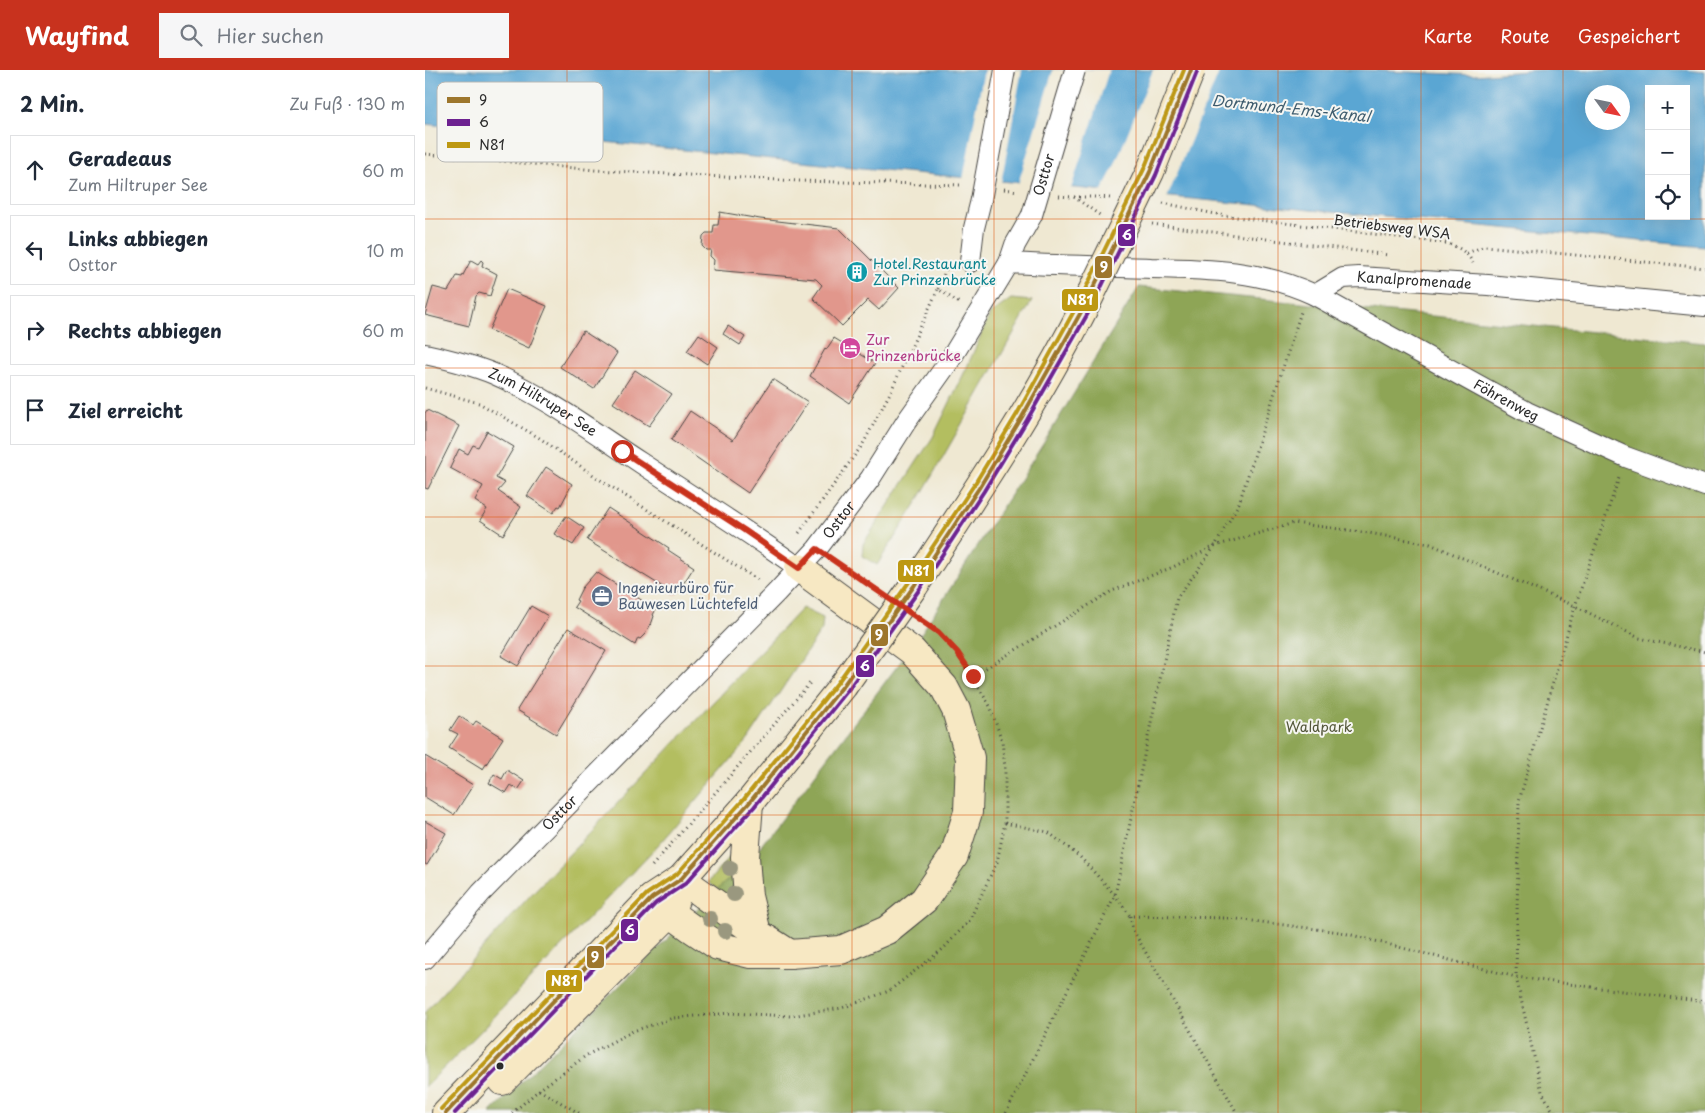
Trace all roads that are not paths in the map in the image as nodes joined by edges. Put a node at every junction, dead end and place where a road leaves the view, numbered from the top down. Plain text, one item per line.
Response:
1 (1005, 70) edge
2 (1075, 70) edge
3 (1191, 70) edge
4 (970, 262) dead end
5 (1009, 263) junction
6 (1315, 295) junction
7 (1705, 306) edge
8 (425, 354) edge
9 (1705, 486) edge
10 (799, 568) junction
11 (749, 803) junction
12 (681, 879) junction
13 (670, 913) junction
14 (757, 933) junction
15 (790, 954) junction
16 (425, 959) edge
17 (446, 1113) edge
18 (469, 1113) edge

1 - 4 street, bridge
2 - 5 street, Osttor, bridge
3 - 11 main road, bridge
5 - 6 street
5 - 10 street, Osttor
6 - 7 street, Kanalpromenade
6 - 9 street, Föhrenweg
8 - 10 street, Zum Hiltruper See
10 - 15 main road
10 - 16 street, Osttor
11 - 12 main road
11 - 14 main road
12 - 13 main road
12 - 14 main road
12 - 17 main road
13 - 15 main road
13 - 18 main road
14 - 15 main road

